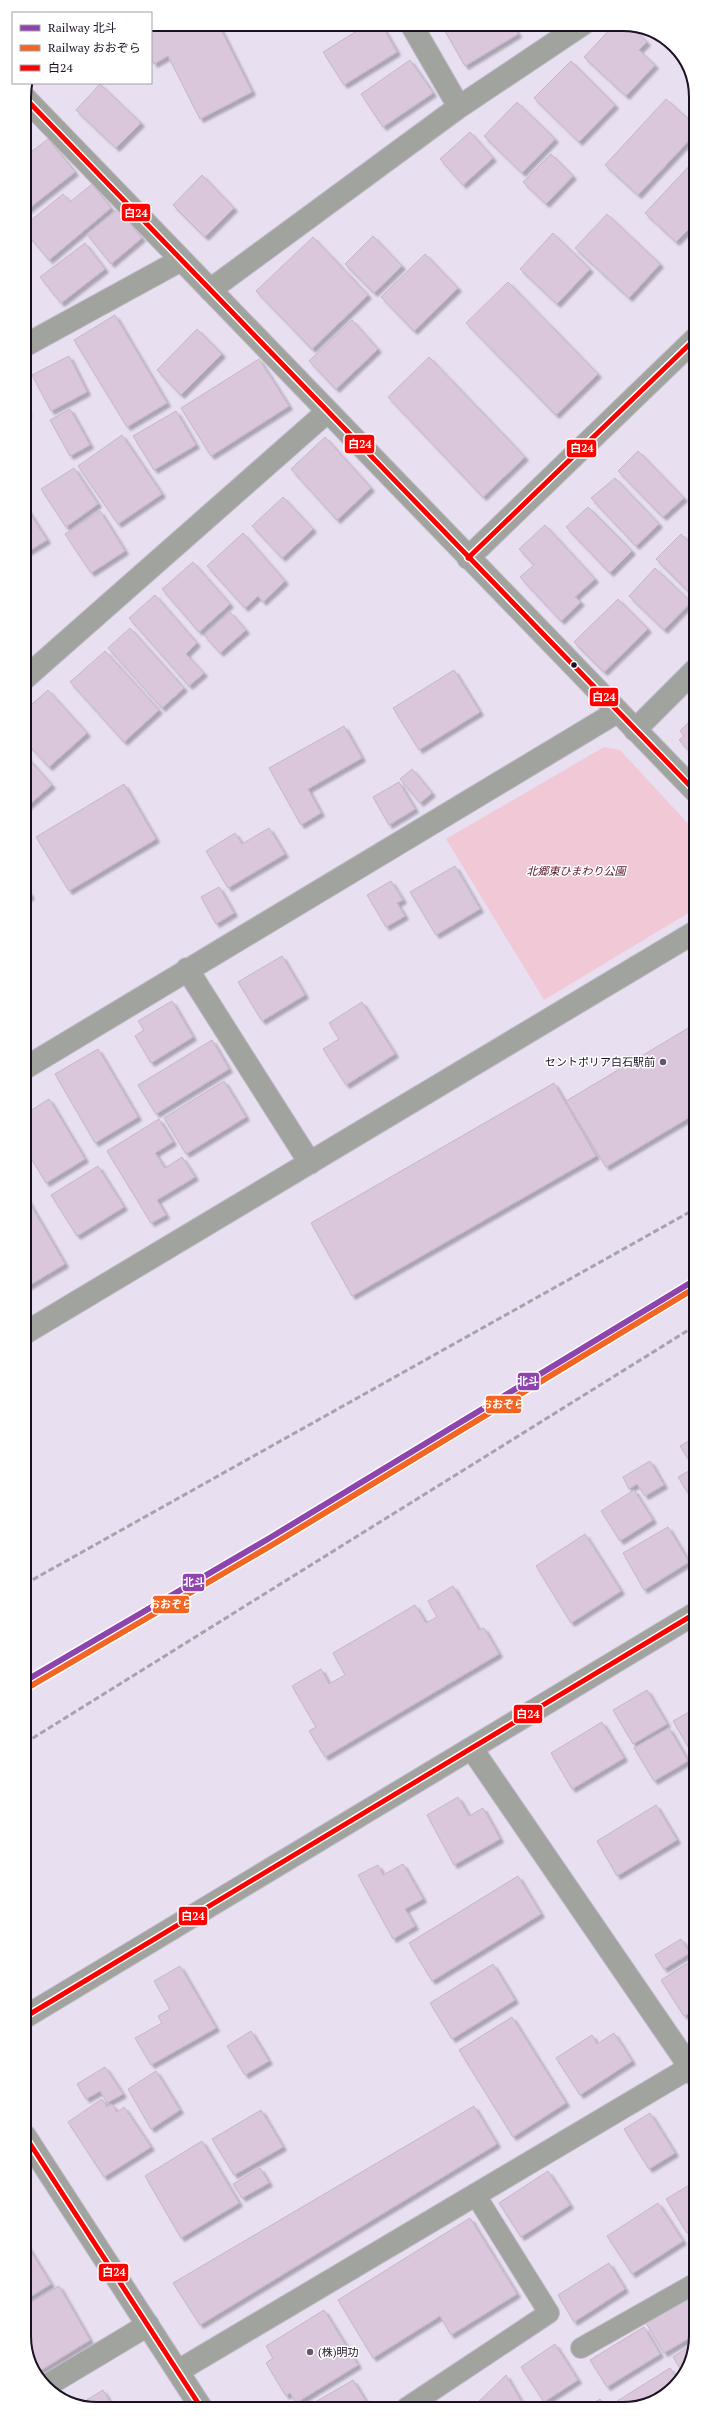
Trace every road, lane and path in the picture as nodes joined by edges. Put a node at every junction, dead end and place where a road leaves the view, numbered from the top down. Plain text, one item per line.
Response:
1 (414, 31) edge
2 (573, 31) edge
3 (31, 104) edge
4 (459, 107) junction
5 (182, 260) junction
6 (210, 290) junction
7 (31, 342) edge
8 (689, 345) edge
9 (328, 412) junction
10 (468, 558) junction
11 (31, 673) edge
12 (689, 676) edge
13 (617, 712) junction
14 (635, 730) junction
15 (689, 785) edge
16 (689, 936) edge
17 (187, 969) junction
18 (31, 1064) edge
19 (310, 1163) junction
20 (31, 1329) edge
21 (689, 1617) edge
22 (472, 1749) junction
23 (31, 2013) edge
24 (689, 2062) edge
25 (689, 2072) edge
26 (31, 2145) edge
27 (475, 2194) junction
28 (689, 2287) edge
29 (148, 2325) junction
30 (581, 2348) dead end
31 (178, 2371) junction
32 (51, 2383) edge
33 (198, 2402) edge
34 (415, 2402) edge

1 - 4 street
2 - 4 street
3 - 5 street
4 - 6 street
5 - 6 street
5 - 7 street
6 - 9 street
8 - 10 street
9 - 10 street
9 - 11 street
10 - 13 street
12 - 14 street
13 - 14 street
13 - 17 street
14 - 15 street
16 - 19 street
17 - 18 street
17 - 19 street
19 - 20 street
21 - 22 street
22 - 23 street
22 - 24 street
25 - 27 street
26 - 29 street
27 - 31 street
27 - 34 lane
28 - 30 lane
29 - 31 street
29 - 32 street
31 - 33 street

